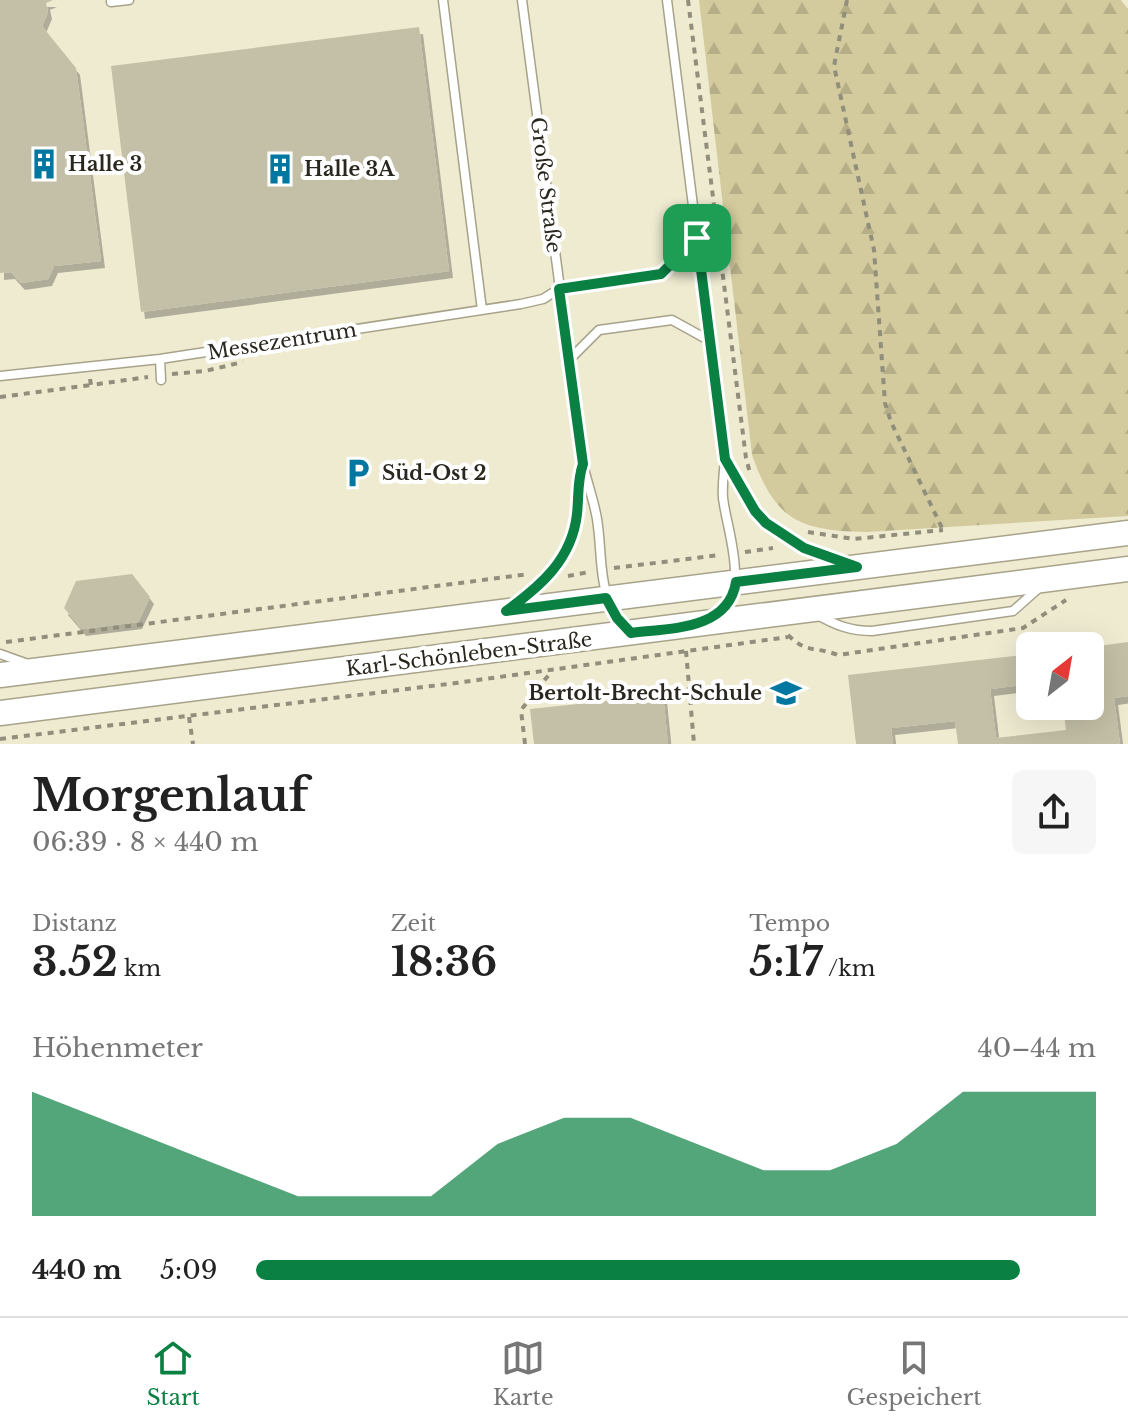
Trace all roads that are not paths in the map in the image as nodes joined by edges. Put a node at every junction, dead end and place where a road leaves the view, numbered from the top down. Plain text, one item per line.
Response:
1 (129, 0) edge
2 (443, 0) edge
3 (522, 0) edge
4 (667, 0) edge
5 (111, 2) dead end
6 (697, 238) junction
7 (559, 289) junction
8 (482, 310) junction
9 (710, 341) junction
10 (160, 359) junction
11 (568, 361) junction
12 (0, 376) edge
13 (161, 380) dead end
14 (725, 459) junction
15 (583, 464) junction
16 (1128, 533) edge
17 (857, 567) junction
18 (1128, 569) edge
19 (736, 582) junction
20 (606, 598) junction
21 (506, 611) junction
22 (700, 624) junction
23 (631, 633) junction
24 (0, 654) edge
25 (44, 670) junction
26 (0, 675) edge
27 (0, 713) edge

1 - 5 lane
2 - 8 lane
3 - 7 lane, Große Straße
4 - 6 lane
6 - 7 lane, Messezentrum
6 - 9 lane
7 - 8 lane, Messezentrum
7 - 11 lane, Große Straße
8 - 10 lane, Messezentrum
9 - 11 lane
9 - 14 lane
10 - 12 lane, Messezentrum
10 - 13 lane
11 - 15 lane, Große Straße
14 - 17 lane
14 - 19 lane
15 - 20 lane, Große Straße
15 - 21 lane, Große Straße
16 - 17 main road, Karl-Schönleben-Straße
17 - 19 main road, Karl-Schönleben-Straße
18 - 22 main road, Karl-Schönleben-Straße
19 - 20 main road, Karl-Schönleben-Straße
19 - 22 lane
20 - 21 main road, Karl-Schönleben-Straße
20 - 23 lane, Große Straße
21 - 25 main road, Karl-Schönleben-Straße
22 - 23 main road, Karl-Schönleben-Straße
23 - 27 main road, Karl-Schönleben-Straße
24 - 25 lane
25 - 26 main road, Karl-Schönleben-Straße

